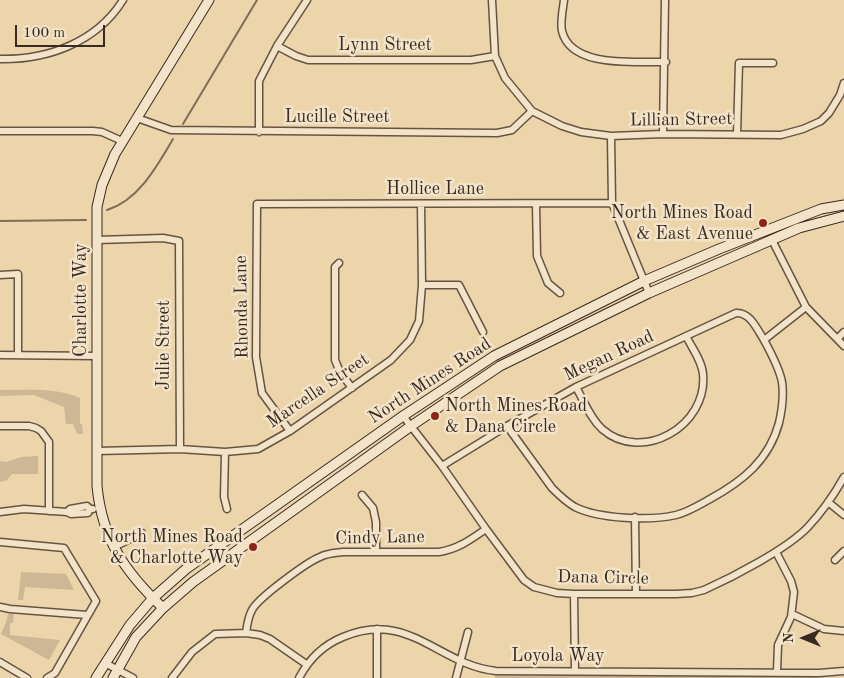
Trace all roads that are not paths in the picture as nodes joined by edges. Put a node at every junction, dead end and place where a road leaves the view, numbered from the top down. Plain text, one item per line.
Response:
1 (123, 0) edge
2 (209, 0) edge
3 (307, 0) edge
4 (492, 0) edge
5 (564, 0) edge
6 (666, 0) edge
7 (277, 46) junction
8 (495, 56) junction
9 (0, 59) edge
10 (666, 62) junction
11 (773, 63) dead end
12 (844, 83) edge
13 (532, 111) junction
14 (137, 118) junction
15 (0, 131) edge
16 (259, 132) junction
17 (663, 134) junction
18 (737, 134) junction
19 (611, 136) junction
20 (122, 141) junction
21 (612, 203) junction
22 (257, 204) joint
23 (421, 204) junction
24 (536, 204) junction
25 (844, 205) edge
26 (824, 208) junction
27 (844, 216) edge
28 (97, 240) junction
29 (772, 240) junction
30 (339, 263) dead end
31 (0, 274) edge
32 (644, 281) junction
33 (422, 285) junction
34 (560, 293) dead end
35 (648, 293) junction
36 (806, 307) junction
37 (483, 332) dead end
38 (844, 332) edge
39 (686, 336) junction
40 (838, 338) junction
41 (764, 340) junction
42 (844, 346) edge
43 (0, 355) edge
44 (18, 355) junction
45 (97, 356) junction
46 (576, 387) junction
47 (352, 388) junction
48 (403, 416) junction
49 (0, 426) edge
50 (411, 426) junction
51 (507, 426) junction
52 (290, 431) junction
53 (180, 449) junction
54 (97, 450) junction
55 (225, 452) junction
56 (442, 466) junction
57 (844, 477) edge
58 (362, 495) dead end
59 (828, 502) junction
60 (95, 508) junction
61 (227, 509) dead end
62 (49, 511) junction
63 (0, 512) edge
64 (844, 514) edge
65 (635, 517) junction
66 (486, 529) junction
67 (142, 532) dead end
68 (0, 542) edge
69 (114, 547) junction
70 (844, 551) edge
71 (376, 552) junction
72 (776, 552) junction
73 (835, 560) dead end
74 (574, 594) junction
75 (636, 594) junction
76 (153, 598) junction
77 (0, 607) edge
78 (163, 608) junction
79 (792, 614) junction
80 (87, 615) junction
81 (377, 629) junction
82 (844, 631) edge
83 (468, 632) dead end
84 (246, 633) junction
85 (460, 660) junction
86 (0, 662) edge
87 (105, 663) junction
88 (306, 664) junction
89 (118, 670) junction
90 (575, 671) junction
91 (777, 671) junction
92 (844, 671) edge
93 (27, 678) edge
94 (47, 678) edge
95 (96, 678) edge
96 (113, 678) edge
97 (133, 678) edge
98 (172, 678) edge
99 (299, 678) edge
100 (377, 678) edge
101 (456, 678) edge

1 - 9 street
2 - 14 main road, Charlotte Way
3 - 7 street
4 - 8 street
5 - 10 street
6 - 10 street
7 - 8 street, Lynn Street
7 - 16 street
8 - 13 street
10 - 17 street
11 - 18 street
12 - 18 street, Lillian Street
13 - 16 street, Lucille Street
13 - 19 street, Lillian Street
14 - 16 street, Lucille Street
14 - 20 main road, Charlotte Way
15 - 20 street
17 - 18 street, Lillian Street
17 - 19 street, Lillian Street
19 - 21 street
20 - 28 main road, Charlotte Way
21 - 24 street, Hollice Lane
21 - 32 street
22 - 23 street, Hollice Lane
22 - 52 street, Rhonda Lane
23 - 24 street, Hollice Lane
23 - 33 street, Marcella Street
24 - 34 street
25 - 26 main road, North Mines Road
26 - 29 main road
26 - 32 main road, North Mines Road
27 - 29 main road, North Mines Road
28 - 45 main road, Charlotte Way
28 - 53 street, Julie Street
29 - 35 main road, North Mines Road
29 - 36 street
30 - 47 street
31 - 44 street
32 - 35 street
32 - 48 main road, North Mines Road
33 - 37 street
33 - 47 street, Marcella Street
35 - 50 main road, North Mines Road
36 - 40 street
36 - 41 street
38 - 40 street
39 - 41 street, Megan Road
39 - 46 street, Megan Road
39 - 46 street
40 - 42 street
41 - 65 street
43 - 44 street
44 - 45 street
45 - 54 main road, Charlotte Way
46 - 51 street, Megan Road
47 - 52 street, Marcella Street
48 - 50 street, Dana Circle
48 - 76 main road, North Mines Road
49 - 62 street
50 - 56 street, Dana Circle
50 - 78 main road, North Mines Road
51 - 56 street, Megan Road
51 - 65 street
52 - 55 street, Marcella Street
53 - 54 street, Marcella Street
53 - 55 street, Marcella Street
54 - 60 main road, Charlotte Way
55 - 61 street
56 - 66 street, Dana Circle
57 - 59 street, Dana Circle
58 - 71 street
59 - 64 street
59 - 72 street, Dana Circle
60 - 62 street
60 - 69 main road, Charlotte Way
62 - 63 street
65 - 75 street
66 - 71 street, Cindy Lane
66 - 74 street, Dana Circle
67 - 69 street
68 - 80 street
69 - 76 main road, Charlotte Way
70 - 73 street
71 - 84 street, Cindy Lane
72 - 75 street, Dana Circle
72 - 79 street
74 - 75 street, Dana Circle
74 - 90 street
76 - 78 main road, Charlotte Way
76 - 87 main road, North Mines Road
77 - 80 street
78 - 89 main road, North Mines Road
79 - 82 street
79 - 91 street
80 - 94 street
81 - 85 street, Loyola Way
81 - 88 street, Loyola Way
81 - 100 street
83 - 85 street
84 - 88 street
84 - 98 street
85 - 90 street, Loyola Way
85 - 101 street
86 - 93 street
87 - 89 street
87 - 95 main road, North Mines Road
88 - 99 street, Loyola Way
89 - 96 main road, North Mines Road
89 - 97 street
90 - 91 street, Loyola Way
91 - 92 street, Loyola Way

